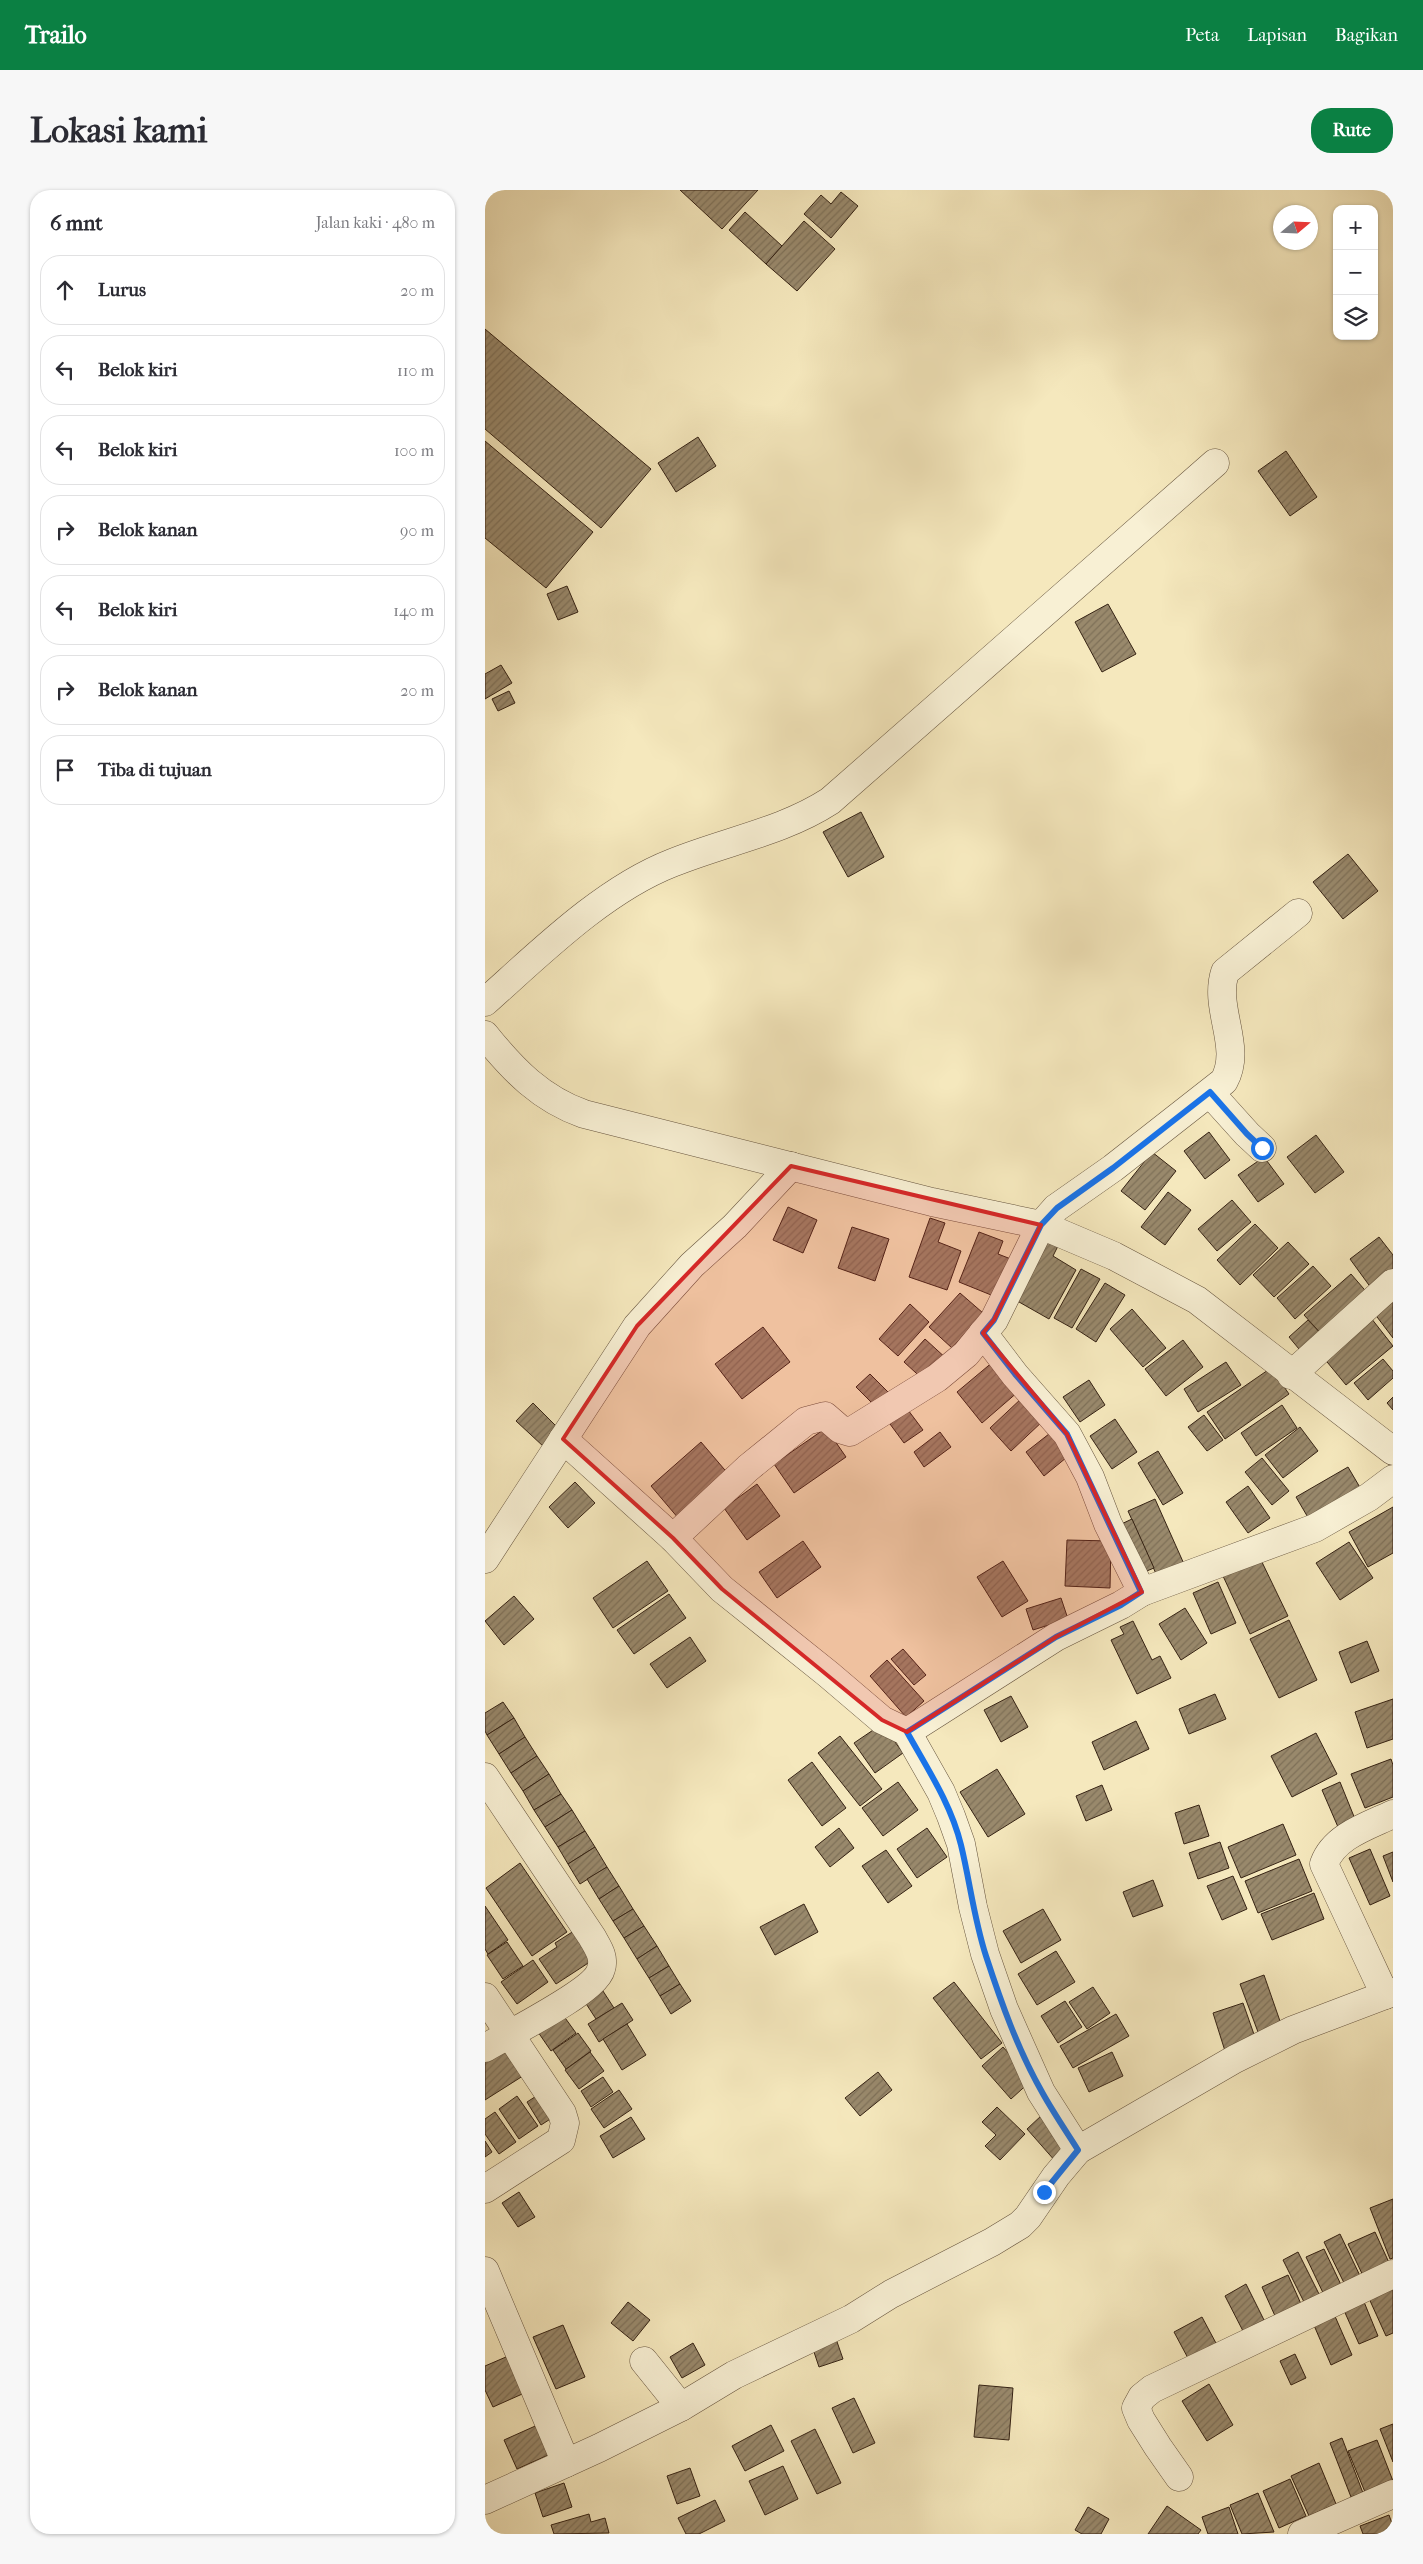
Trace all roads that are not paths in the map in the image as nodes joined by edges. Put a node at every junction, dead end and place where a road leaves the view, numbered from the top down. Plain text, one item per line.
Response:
1 (1215, 463) dead end
2 (1298, 913) dead end
3 (485, 1002) edge
4 (485, 1036) edge
5 (496, 1064) edge
6 (1210, 1092) junction
7 (1262, 1148) dead end
8 (791, 1166) junction
9 (1041, 1225) junction
10 (1393, 1282) edge
11 (983, 1333) junction
12 (1291, 1375) junction
13 (563, 1439) junction
14 (1393, 1451) edge
15 (1393, 1478) edge
16 (673, 1538) junction
17 (485, 1559) edge
18 (1141, 1592) junction
19 (907, 1732) junction
20 (485, 1777) edge
21 (1393, 1814) edge
22 (1389, 1994) edge
23 (485, 1996) edge
24 (509, 2033) junction
25 (485, 2048) edge
26 (1078, 2150) junction
27 (485, 2189) edge
28 (485, 2271) edge
29 (1393, 2274) edge
30 (644, 2361) dead end
31 (681, 2407) junction
32 (566, 2463) junction
33 (1179, 2477) dead end
34 (1393, 2494) edge
35 (485, 2500) edge
36 (1302, 2534) edge

1 - 3 street
2 - 6 street
4 - 5 street
5 - 8 street
6 - 7 street
6 - 9 street
8 - 9 street
8 - 13 street
9 - 11 street
9 - 12 street
10 - 12 street
11 - 16 street
11 - 18 street
12 - 14 street
13 - 16 street
13 - 17 street
15 - 18 street
16 - 19 street
18 - 19 street
19 - 26 street
20 - 24 street
21 - 22 street
22 - 26 street
23 - 24 street
24 - 25 street
24 - 27 street
26 - 31 street
28 - 32 street
29 - 33 street
30 - 31 street
31 - 32 street
32 - 35 street
34 - 36 street

